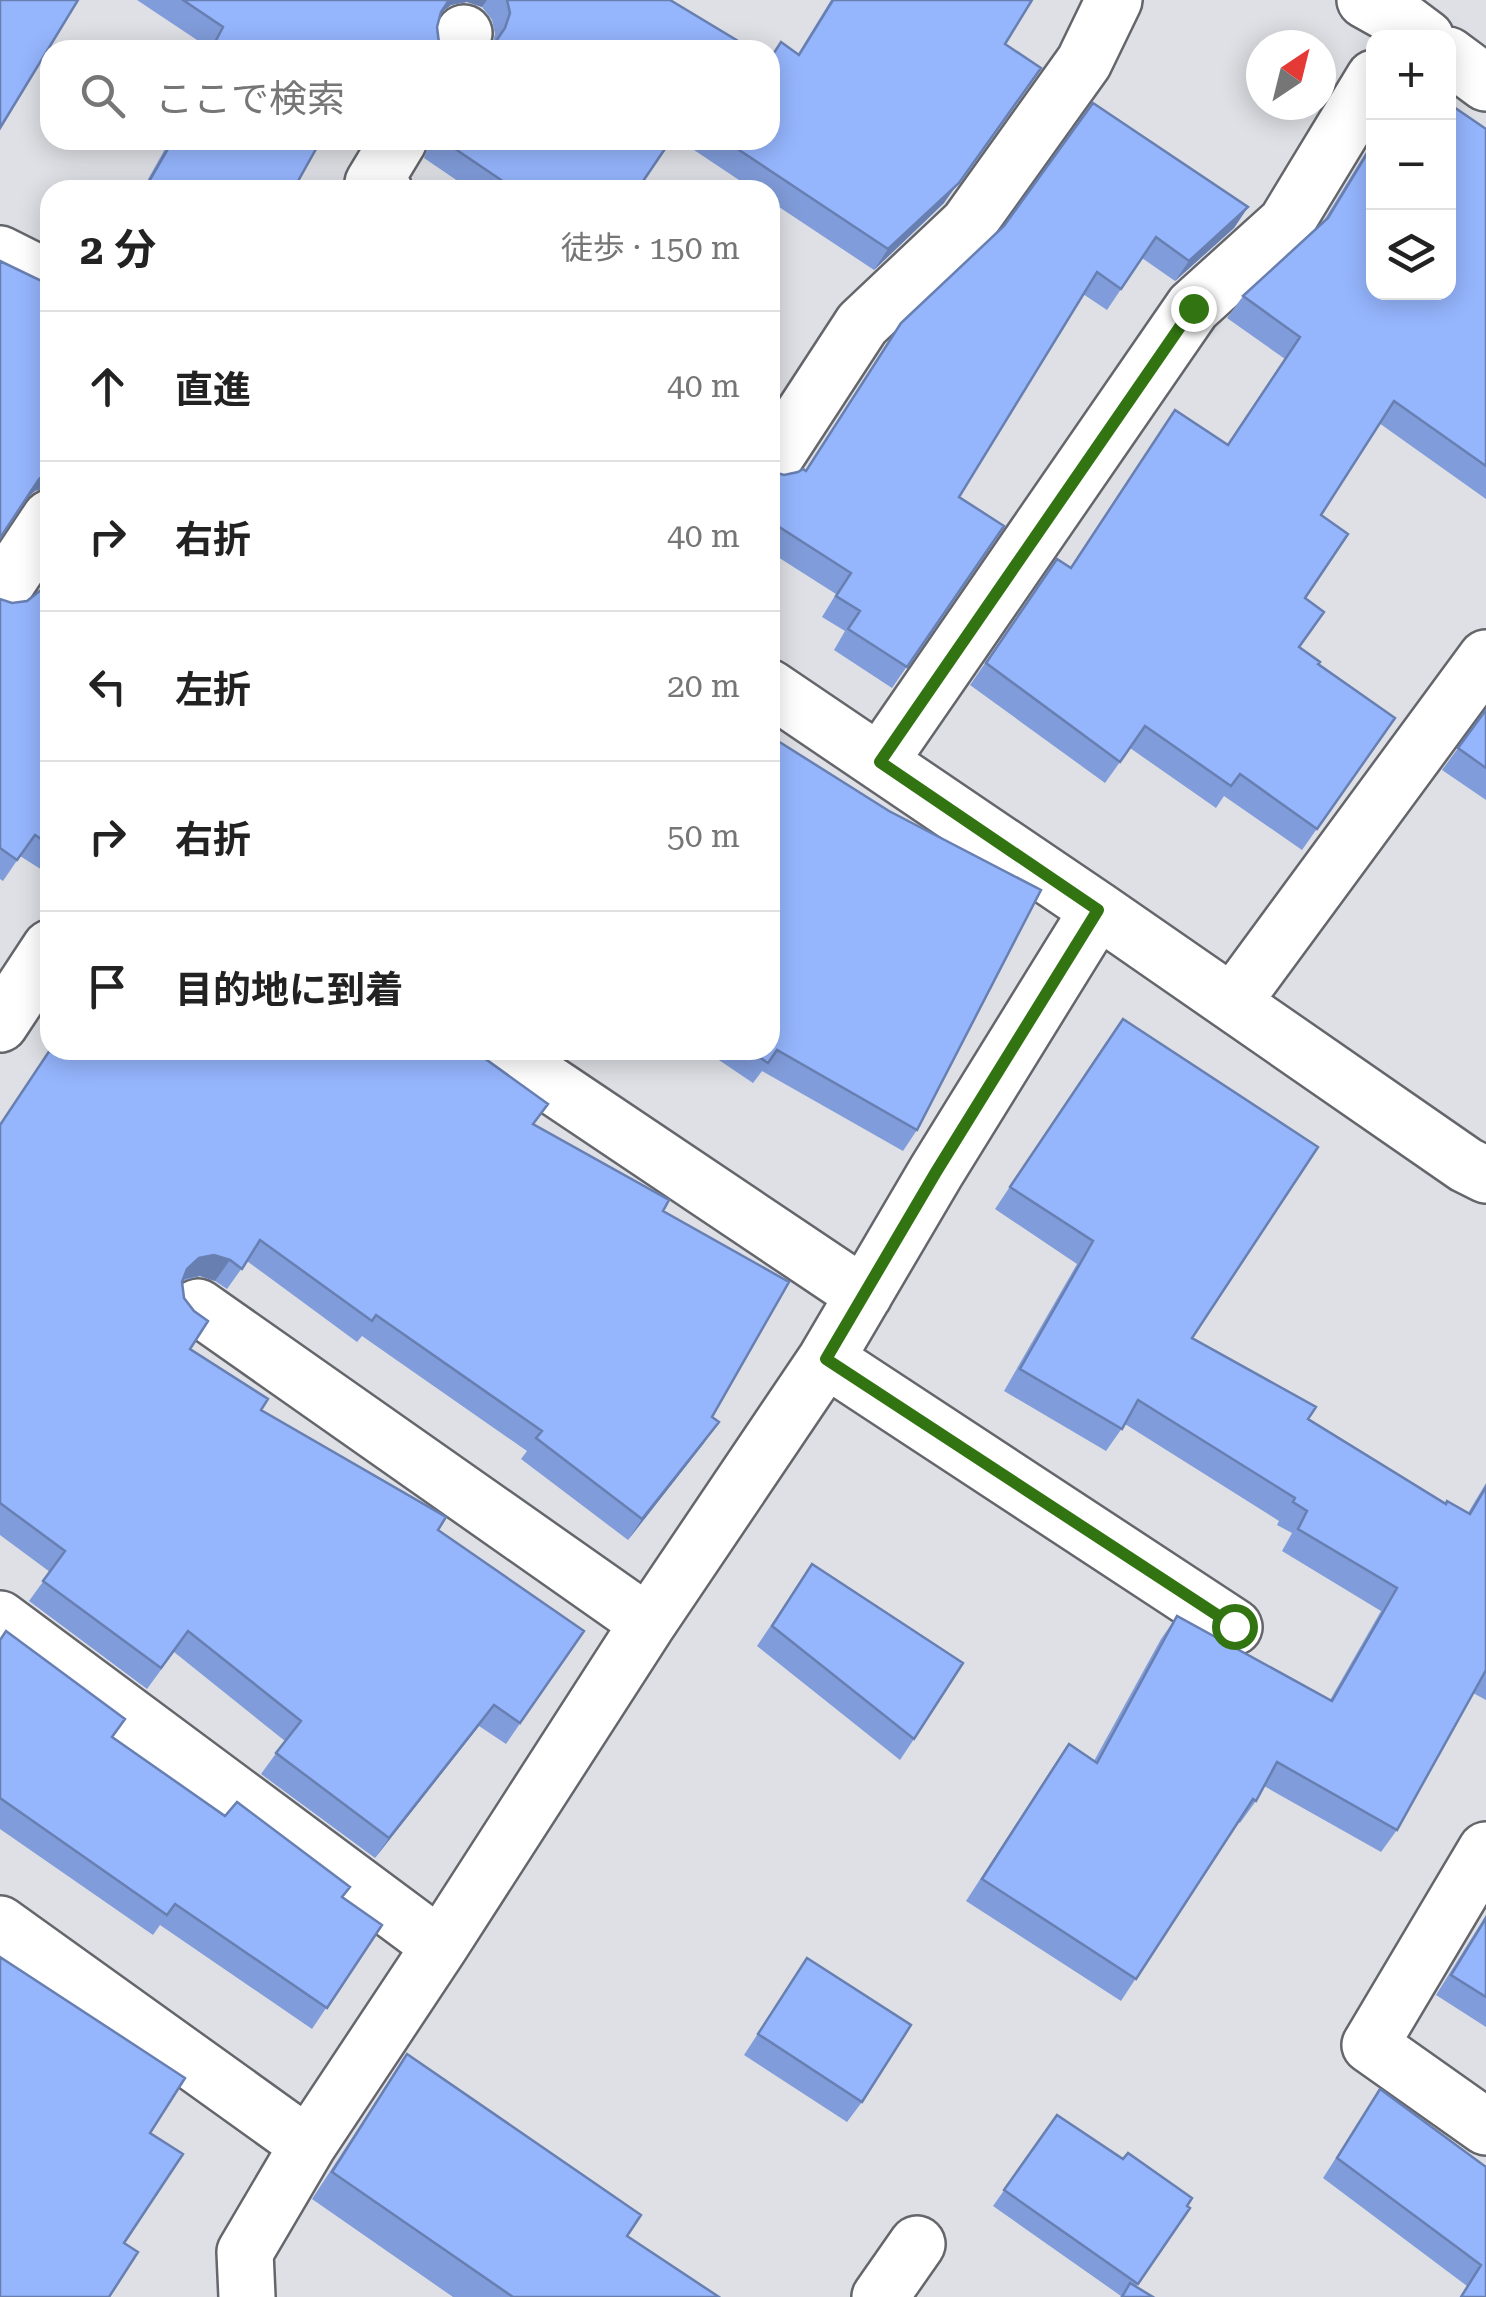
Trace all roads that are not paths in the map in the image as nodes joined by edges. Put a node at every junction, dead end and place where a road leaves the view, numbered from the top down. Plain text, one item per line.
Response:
1 (1114, 0) edge
2 (1456, 63) edge
3 (1486, 83) edge
4 (1366, 91) edge
5 (393, 150) edge
6 (374, 180) edge
7 (0, 254) edge
8 (40, 274) edge
9 (780, 439) edge
10 (40, 533) edge
11 (0, 594) edge
12 (1486, 658) edge
13 (780, 695) edge
14 (880, 762) junction
15 (1098, 910) junction
16 (40, 963) edge
17 (1233, 1002) junction
18 (0, 1024) edge
19 (514, 1060) edge
20 (1486, 1175) edge
21 (864, 1295) junction
22 (198, 1307) dead end
23 (826, 1359) junction
24 (0, 1619) edge
25 (648, 1624) junction
26 (1234, 1626) dead end
27 (1486, 1850) edge
28 (0, 1924) edge
29 (440, 1946) junction
30 (1486, 2127) edge
31 (308, 2145) junction
32 (917, 2244) dead end
33 (247, 2297) edge
34 (880, 2297) edge

1 - 9 street
2 - 3 street
4 - 14 street
5 - 6 street
7 - 8 street
10 - 11 street
12 - 17 street
13 - 14 street
14 - 15 street
15 - 17 street
15 - 21 street
16 - 18 street
17 - 20 street
19 - 21 street
21 - 23 street
22 - 25 street
23 - 25 street
23 - 26 street
24 - 29 street
25 - 29 street
27 - 30 street
28 - 31 street
29 - 31 street
31 - 33 street
32 - 34 street

